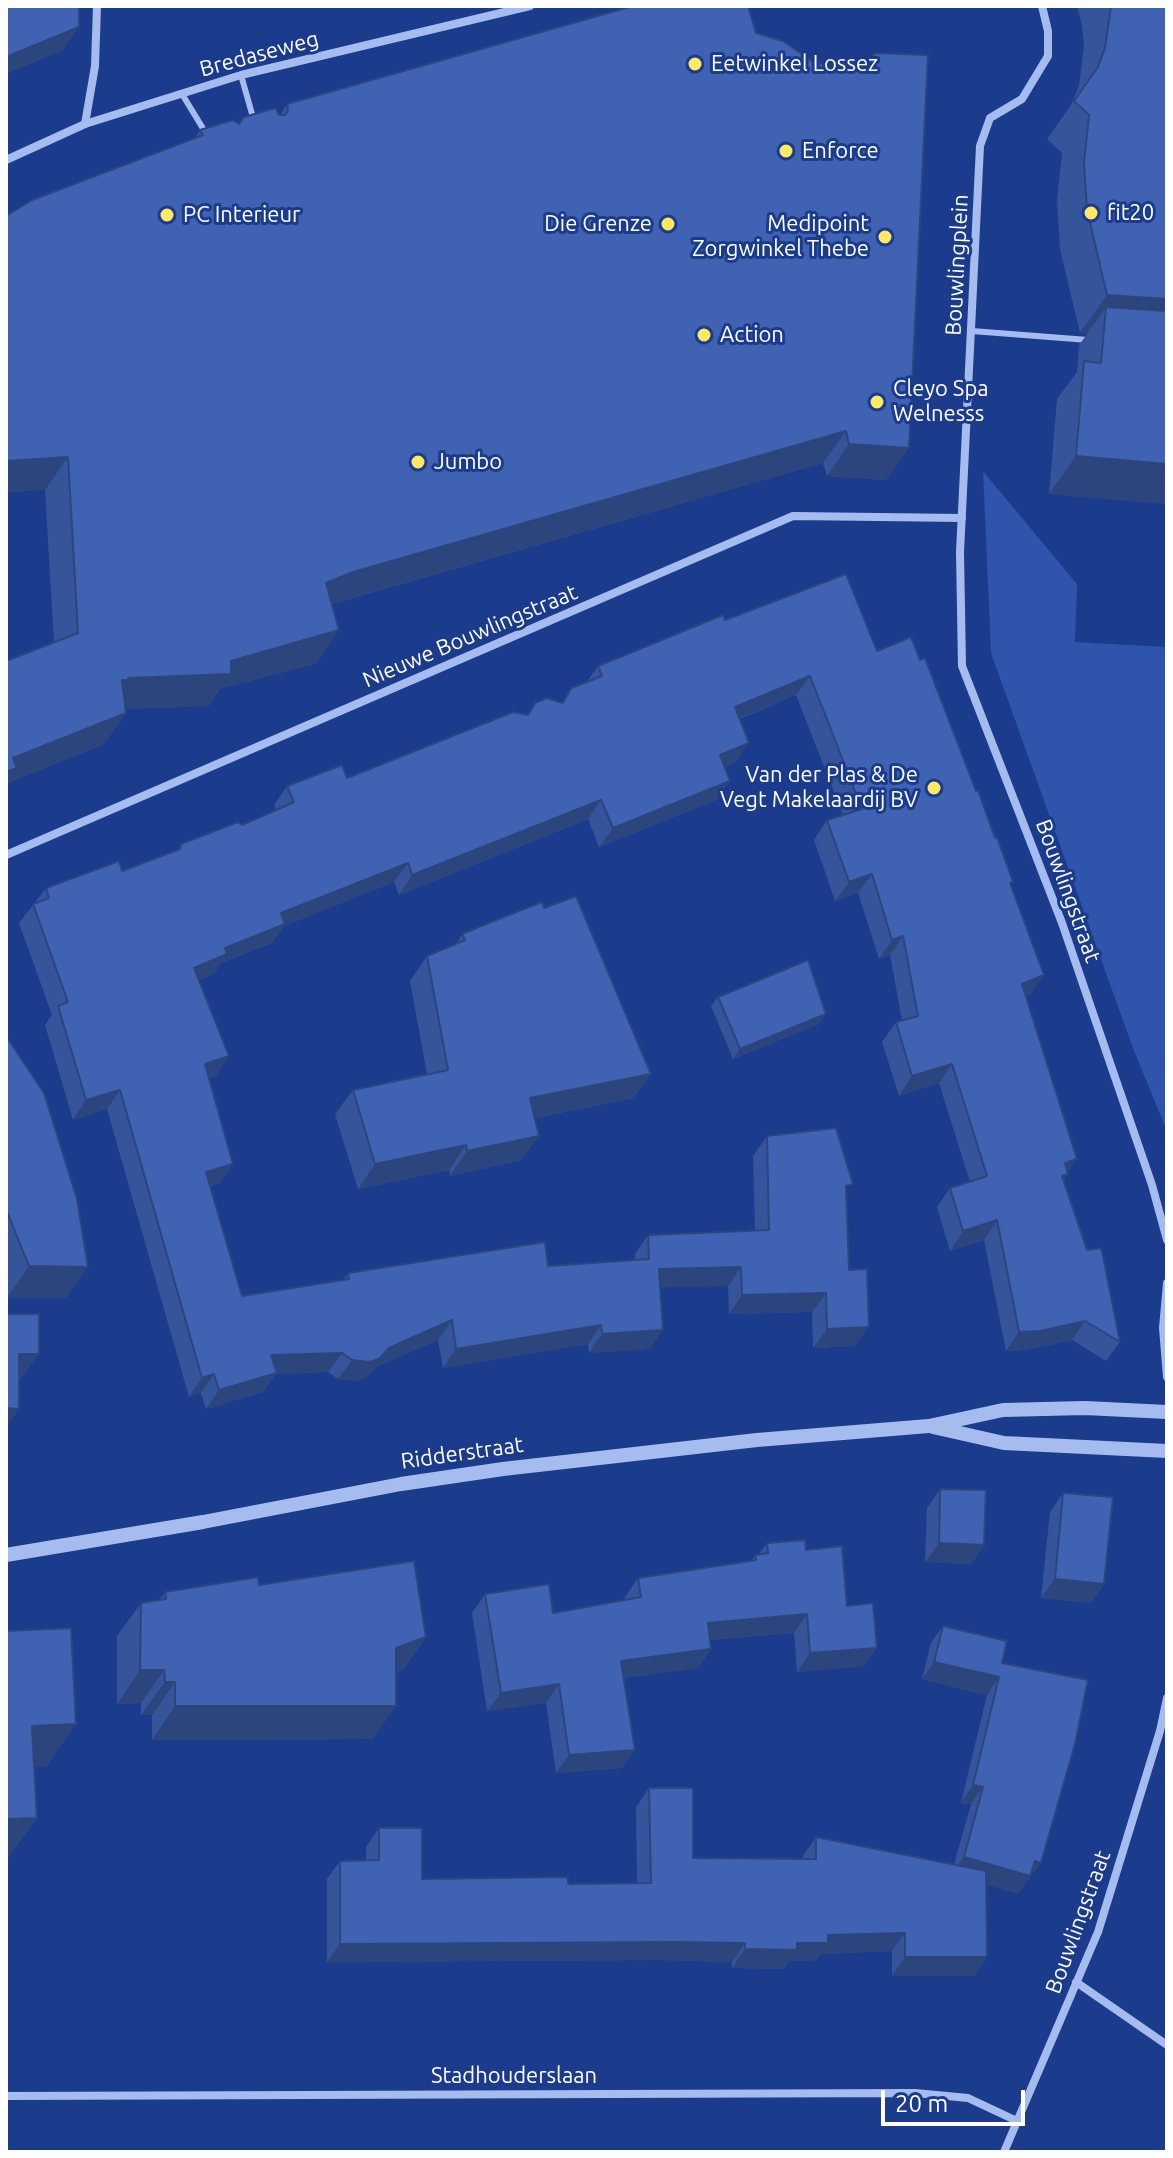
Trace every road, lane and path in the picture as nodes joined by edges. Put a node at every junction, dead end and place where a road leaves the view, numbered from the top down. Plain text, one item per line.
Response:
1 (97, 6) edge
2 (530, 6) edge
3 (1042, 6) edge
4 (241, 75) junction
5 (182, 94) junction
6 (85, 124) junction
7 (256, 129) edge
8 (209, 139) edge
9 (6, 160) edge
10 (972, 331) junction
11 (1095, 340) dead end
12 (962, 518) junction
13 (960, 552) joint
14 (6, 855) edge
15 (1167, 1240) edge
16 (1167, 1283) edge
17 (1167, 1377) edge
18 (1167, 1412) edge
19 (929, 1426) junction
20 (1167, 1451) edge
21 (6, 1555) edge
22 (1167, 1698) edge
23 (1076, 1982) junction
24 (1167, 2045) edge
25 (6, 2096) edge
26 (1017, 2121) junction
27 (1007, 2151) edge

1 - 6 street
2 - 4 street, Bredaseweg
3 - 10 street, Bouwlingplein
4 - 5 street, Bredaseweg
4 - 7 lane
5 - 6 street, Bredaseweg
5 - 8 lane
6 - 9 street, Bredaseweg
10 - 11 lane
10 - 12 street, Bouwlingplein
12 - 13 street, Bouwlingplein
12 - 14 street, Nieuwe Bouwlingstraat
13 - 15 street, Bouwlingstraat
16 - 17 street
18 - 19 street, Ridderstraat
19 - 20 street, Ridderstraat
19 - 21 street, Ridderstraat
22 - 23 street, Bouwlingstraat
23 - 24 street
23 - 26 street, Bouwlingstraat
25 - 26 street, Stadhouderslaan
26 - 27 street, Bouwlingstraat

